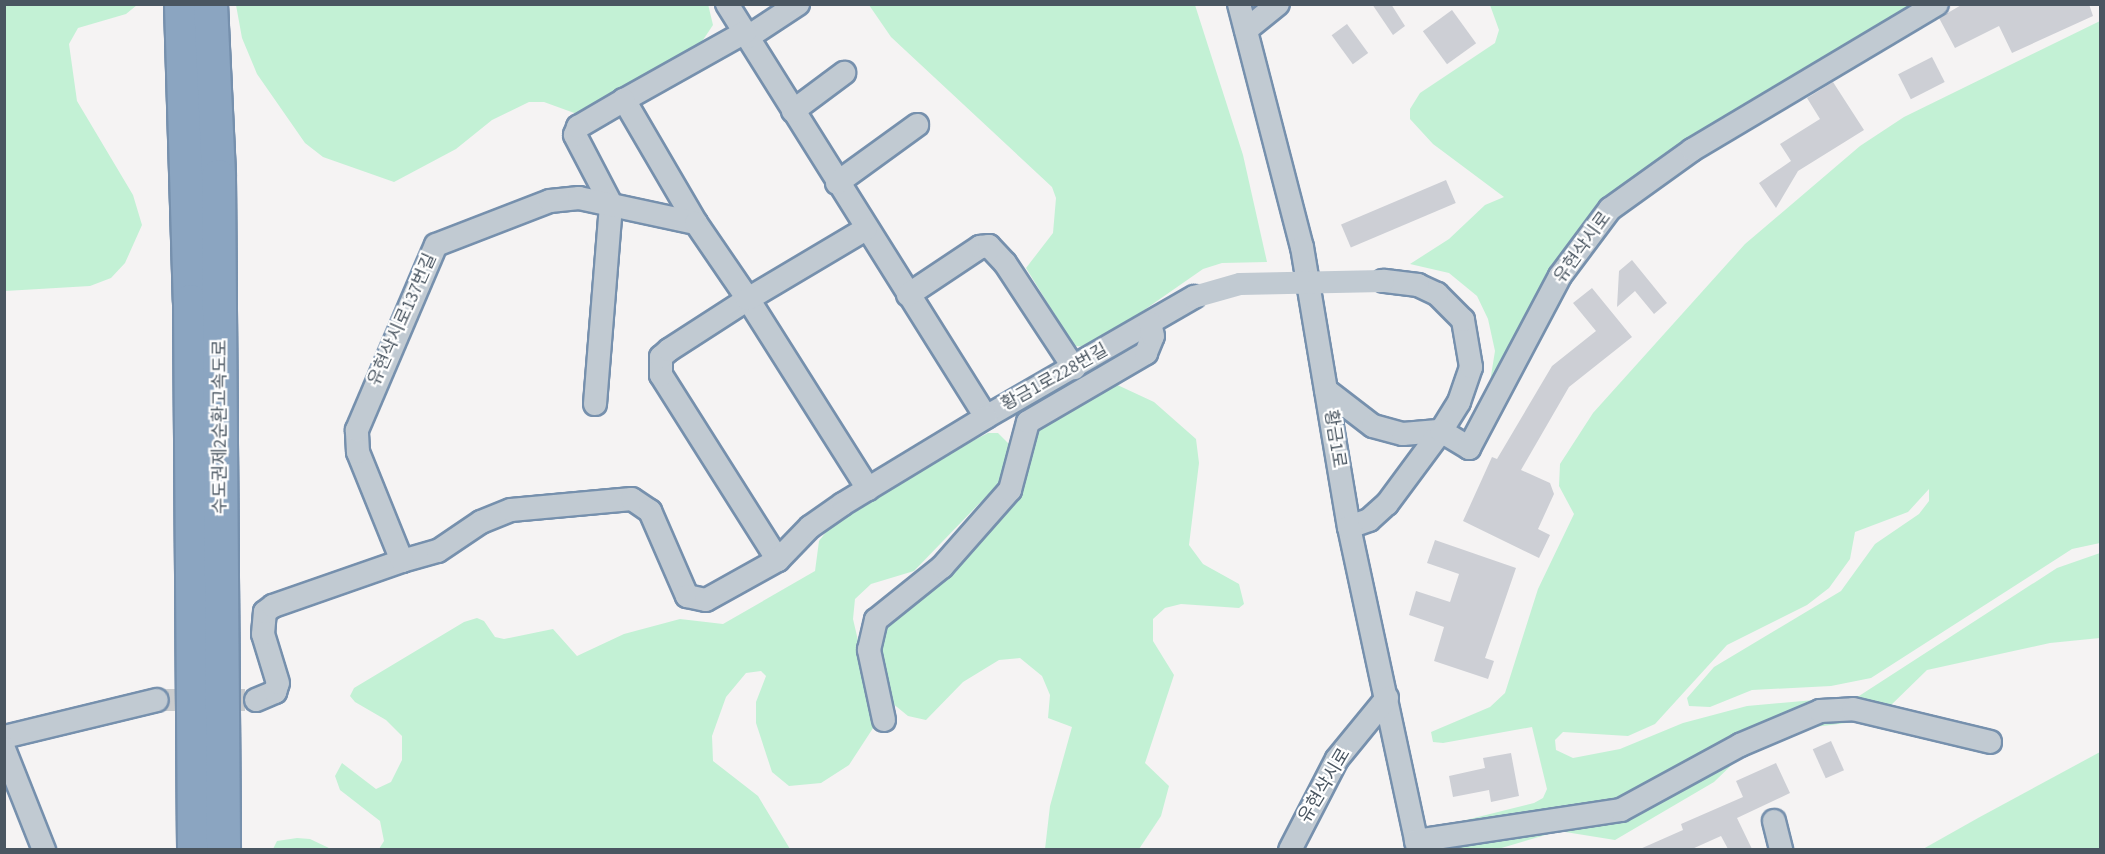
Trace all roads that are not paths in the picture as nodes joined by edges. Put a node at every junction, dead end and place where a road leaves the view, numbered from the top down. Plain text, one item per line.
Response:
1 (181, 4) edge
2 (210, 4) edge
3 (727, 4) edge
4 (798, 4) edge
5 (1239, 4) edge
6 (1278, 4) edge
7 (1937, 4) edge
8 (1246, 30) junction
9 (746, 35) junction
10 (844, 73) dead end
11 (624, 100) junction
12 (793, 111) junction
13 (917, 125) dead end
14 (837, 183) junction
15 (611, 204) junction
16 (696, 223) junction
17 (866, 229) junction
18 (908, 295) junction
19 (748, 298) junction
20 (1150, 323) junction
21 (1074, 368) junction
22 (1326, 390) junction
23 (595, 404) dead end
24 (986, 417) junction
25 (1441, 431) junction
26 (868, 489) junction
27 (1349, 527) junction
28 (778, 560) junction
29 (402, 561) junction
30 (1387, 698) junction
31 (157, 700) tunnel mouth
32 (256, 700) tunnel mouth
33 (884, 720) dead end
34 (4, 736) edge
35 (1990, 742) dead end
36 (4, 749) edge
37 (1774, 821) dead end
38 (1417, 845) edge
39 (44, 849) edge
40 (194, 849) edge
41 (223, 849) edge
42 (1290, 849) edge
43 (1781, 849) edge

1 - 40 highway, 수도권제2순환고속도로
2 - 41 highway, 수도권제2순환고속도로
3 - 9 street, 황금1로228번길
4 - 9 street
5 - 8 street, 황금1로
6 - 8 street
7 - 25 street, 유현삭시로
8 - 22 street, 황금1로
9 - 11 street
9 - 12 street, 황금1로228번길
10 - 12 street
11 - 15 street
11 - 16 street
12 - 14 street, 황금1로228번길
13 - 14 street
14 - 17 street, 황금1로228번길
15 - 16 street, 유현삭시로137번길
15 - 23 street
15 - 29 street, 유현삭시로137번길
16 - 19 street
17 - 18 street, 황금1로228번길
17 - 19 street
18 - 21 street
18 - 24 street, 황금1로228번길
19 - 26 street
19 - 28 street
20 - 21 street, 황금1로228번길
20 - 25 street, 황금1로228번길, bridge
20 - 33 street
21 - 24 street, 황금1로228번길
22 - 25 street
22 - 27 street, 황금1로
24 - 26 street
25 - 27 street
26 - 28 street
27 - 30 street, 황금1로
28 - 29 street
29 - 32 street
30 - 38 street, 황금1로
30 - 42 street, 유현삭시로
31 - 34 street
35 - 38 street
36 - 39 street
37 - 43 street

